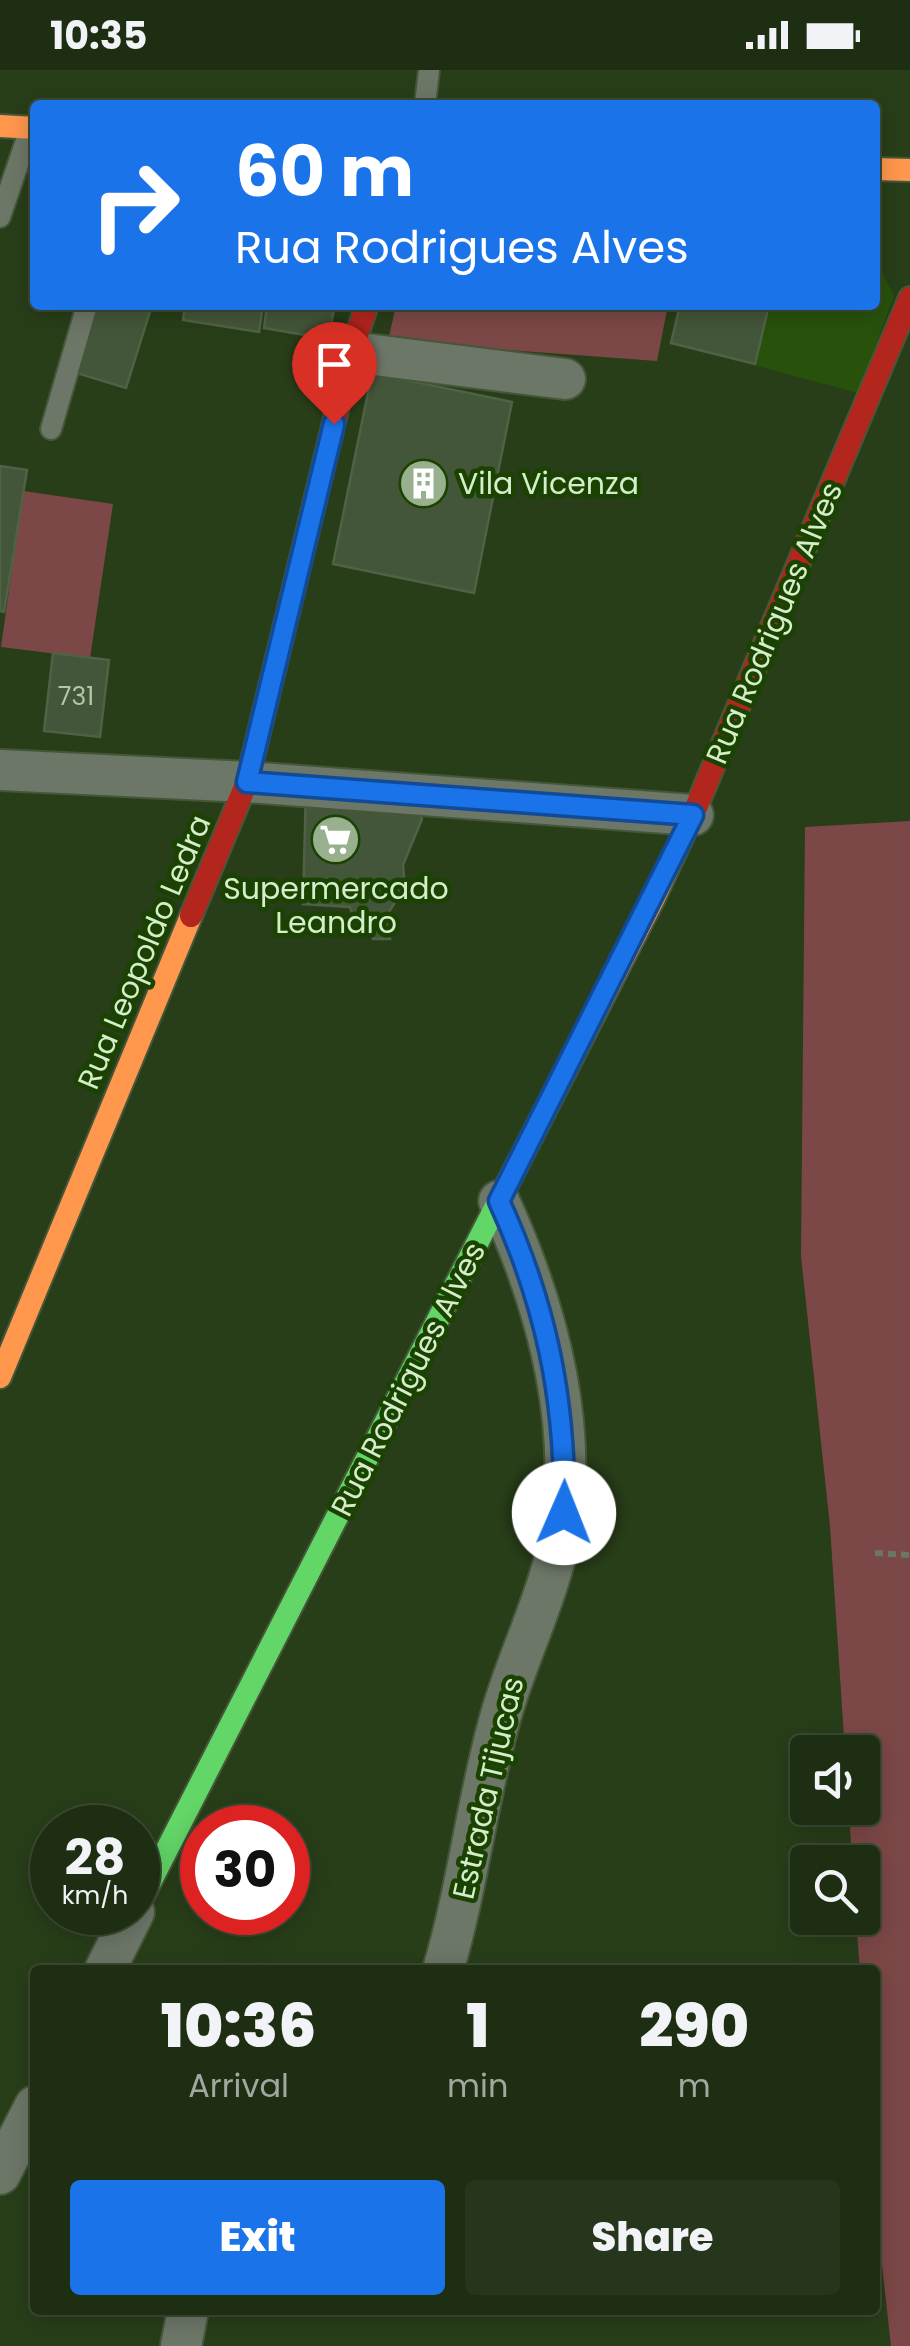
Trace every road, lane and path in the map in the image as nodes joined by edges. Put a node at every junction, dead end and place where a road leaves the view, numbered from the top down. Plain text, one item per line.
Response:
1 (429, 70) edge
2 (426, 100) edge
3 (0, 126) edge
4 (30, 128) edge
5 (30, 134) edge
6 (880, 169) edge
7 (910, 170) edge
8 (0, 217) edge
9 (910, 298) edge
10 (86, 310) edge
11 (365, 310) edge
12 (351, 352) junction
13 (565, 380) dead end
14 (51, 429) dead end
15 (0, 770) edge
16 (247, 782) junction
17 (693, 815) junction
18 (499, 1201) junction
19 (0, 1377) edge
20 (874, 1554) dead end
21 (910, 1556) edge
22 (160, 1862) edge
23 (123, 1935) edge
24 (108, 1965) edge
25 (444, 1965) edge
26 (30, 2116) edge
27 (0, 2174) edge
28 (187, 2315) edge
29 (181, 2346) edge

1 - 2 lane
3 - 4 street
5 - 8 lane
6 - 7 street
9 - 17 street, Rua Rodrigues Alves
10 - 14 lane
11 - 12 street, Rua Leopoldo Ledra
12 - 13 street
12 - 16 street, Rua Leopoldo Ledra
15 - 16 street
16 - 17 street
16 - 19 street, Rua Leopoldo Ledra
17 - 18 street, Rua Rodrigues Alves
18 - 22 street, Rua Rodrigues Alves
18 - 25 street, Estrada Tijucas
20 - 21 path
23 - 24 street, Rua Rodrigues Alves
26 - 27 street
28 - 29 street

